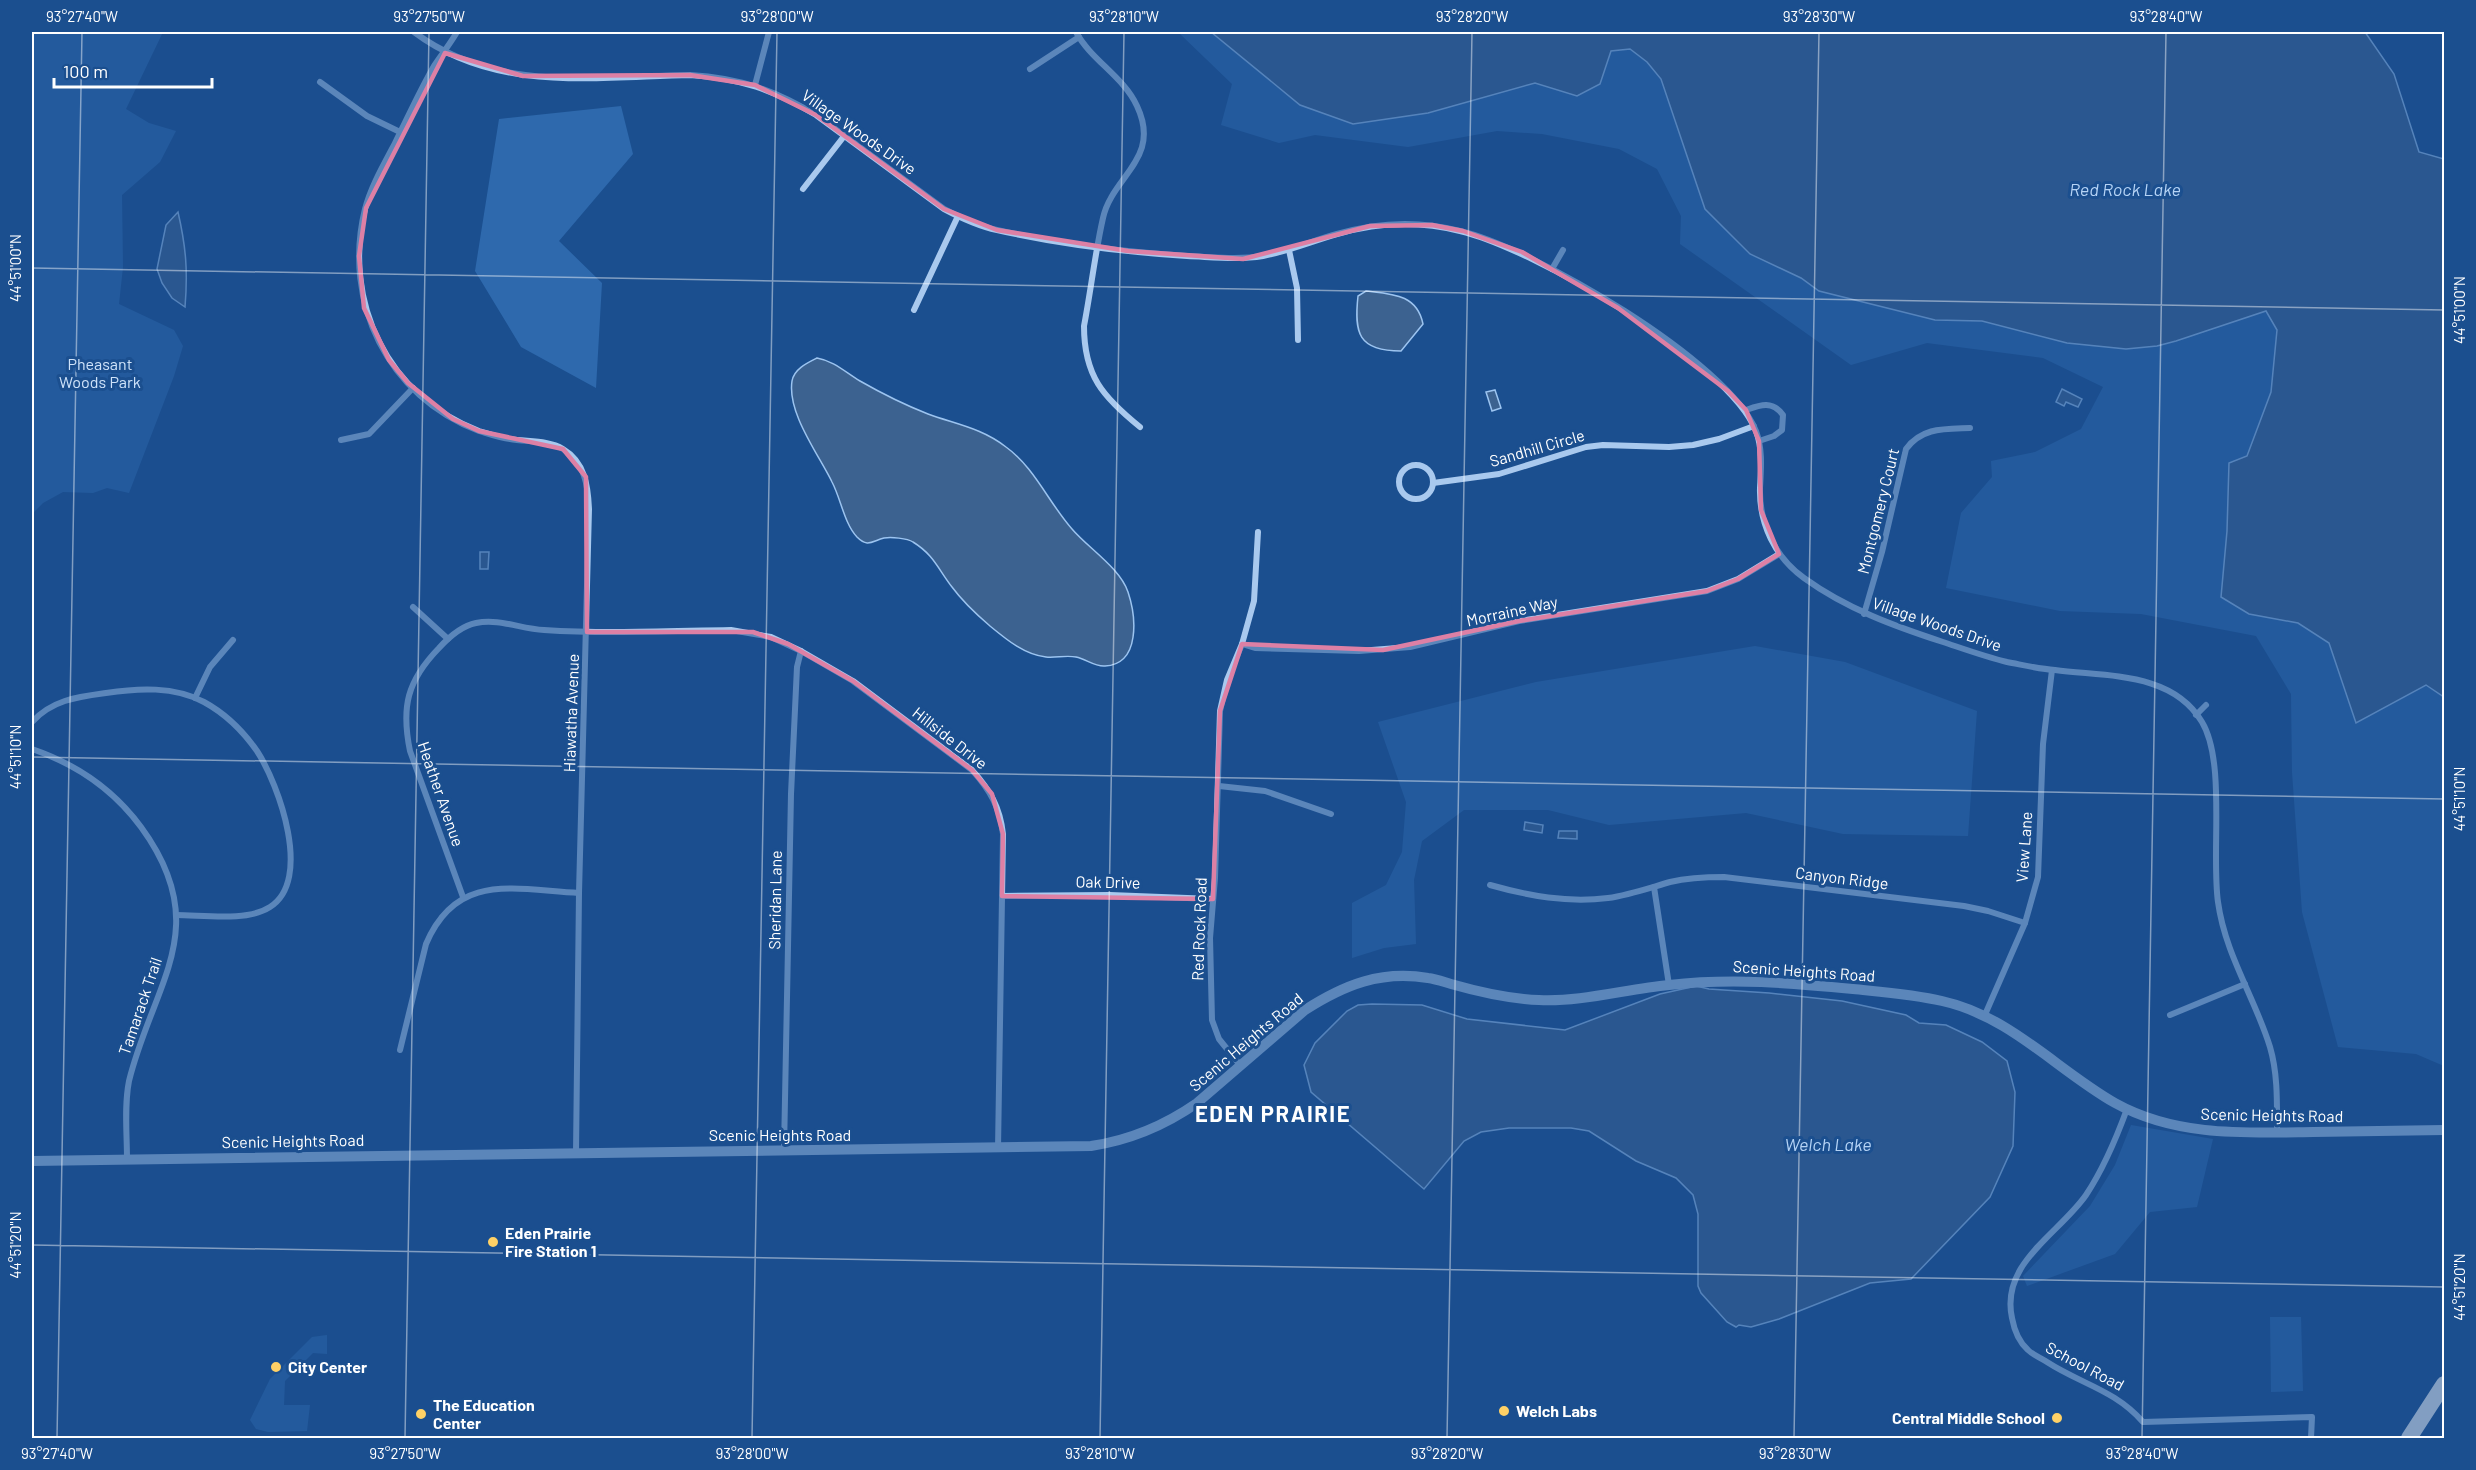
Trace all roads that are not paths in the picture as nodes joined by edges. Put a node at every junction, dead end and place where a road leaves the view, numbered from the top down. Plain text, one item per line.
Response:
1 (414, 32) edge
2 (457, 32) edge
3 (769, 32) edge
4 (1078, 34) edge
5 (445, 53) junction
6 (1030, 69) dead end
7 (320, 82) dead end
8 (755, 85) junction
9 (400, 132) junction
10 (845, 135) junction
11 (803, 189) dead end
12 (958, 216) junction
13 (1099, 247) junction
14 (1288, 250) junction
15 (1563, 250) dead end
16 (1552, 269) junction
17 (914, 310) dead end
18 (1299, 340) dead end
19 (413, 388) junction
20 (1746, 410) junction
21 (1754, 426) junction
22 (1140, 427) dead end
23 (1970, 428) dead end
24 (341, 440) dead end
25 (1759, 441) junction
26 (1433, 483) junction
27 (1258, 532) dead end
28 (1779, 554) junction
29 (413, 607) dead end
30 (1864, 614) junction
31 (587, 632) junction
32 (447, 639) junction
33 (233, 640) dead end
34 (1242, 644) junction
35 (801, 651) junction
36 (2052, 670) junction
37 (195, 698) junction
38 (2206, 705) dead end
39 (2196, 715) junction
40 (32, 722) edge
41 (32, 749) edge
42 (1219, 786) junction
43 (1331, 814) dead end
44 (1490, 885) dead end
45 (1654, 887) junction
46 (579, 893) junction
47 (1002, 896) junction
48 (463, 897) junction
49 (1213, 899) junction
50 (176, 915) junction
51 (2025, 923) junction
52 (2245, 984) junction
53 (1669, 985) junction
54 (2170, 1015) dead end
55 (1984, 1017) junction
56 (400, 1050) dead end
57 (1240, 1065) junction
58 (2127, 1109) junction
59 (2445, 1130) edge
60 (2277, 1132) junction
61 (998, 1149) junction
62 (784, 1150) junction
63 (576, 1153) junction
64 (127, 1159) junction
65 (32, 1161) edge
66 (2445, 1384) edge
67 (2311, 1438) edge
68 (2409, 1438) edge

1 - 5 street, Village Woods Drive
2 - 5 street, Hiawatha Avenue
3 - 8 street
4 - 6 street
4 - 13 street
5 - 8 street, Village Woods Drive
5 - 9 street, Hiawatha Avenue
7 - 9 street
8 - 10 street, Village Woods Drive
9 - 19 street, Hiawatha Avenue
10 - 11 street
10 - 12 street, Village Woods Drive
12 - 13 street, Village Woods Drive
12 - 17 street
13 - 14 street, Village Woods Drive
13 - 22 street
14 - 16 street, Village Woods Drive
14 - 18 street
15 - 16 street
16 - 20 street, Village Woods Drive
19 - 24 street
19 - 31 street, Hiawatha Avenue
20 - 21 street, Village Woods Drive
20 - 25 street
21 - 25 street, Village Woods Drive
21 - 26 street, Sandhill Circle
23 - 30 street, Montgomery Court
25 - 28 street, Village Woods Drive
26 - 26 street, Sandhill Circle
27 - 34 street, Red Rock Road
28 - 30 street, Village Woods Drive
28 - 34 street, Morraine Way
29 - 32 street
30 - 36 street, Village Woods Drive
31 - 32 street, Heather Avenue
31 - 35 street, Hillside Drive
31 - 46 street, Hiawatha Avenue
32 - 48 street, Heather Avenue
33 - 37 street
34 - 42 street, Red Rock Road
35 - 47 street, Hillside Drive
35 - 62 street, Sheridan Lane
36 - 39 street, Village Woods Drive
36 - 51 street, View Lane
37 - 40 street
37 - 50 street
38 - 39 street
39 - 52 street, Village Woods Drive
41 - 50 street, Tamarack Trail
42 - 43 street
42 - 49 street, Red Rock Road
44 - 45 street, Canyon Ridge
45 - 51 street, Canyon Ridge
45 - 53 street
46 - 48 street
46 - 63 street, Hiawatha Avenue
47 - 49 street, Oak Drive
47 - 61 street, Hillside Drive
48 - 56 street
49 - 57 street, Red Rock Road
50 - 64 street, Tamarack Trail
51 - 55 street, View Lane
52 - 54 street
52 - 60 street, Village Woods Drive
53 - 55 street, Scenic Heights Road
53 - 57 street, Scenic Heights Road
55 - 58 street, Scenic Heights Road
57 - 61 street, Scenic Heights Road
58 - 60 street, Scenic Heights Road
58 - 67 street, School Road
59 - 60 street, Scenic Heights Road
61 - 62 street, Scenic Heights Road
62 - 63 street, Scenic Heights Road
63 - 64 street, Scenic Heights Road
64 - 65 street, Scenic Heights Road
66 - 68 highway

